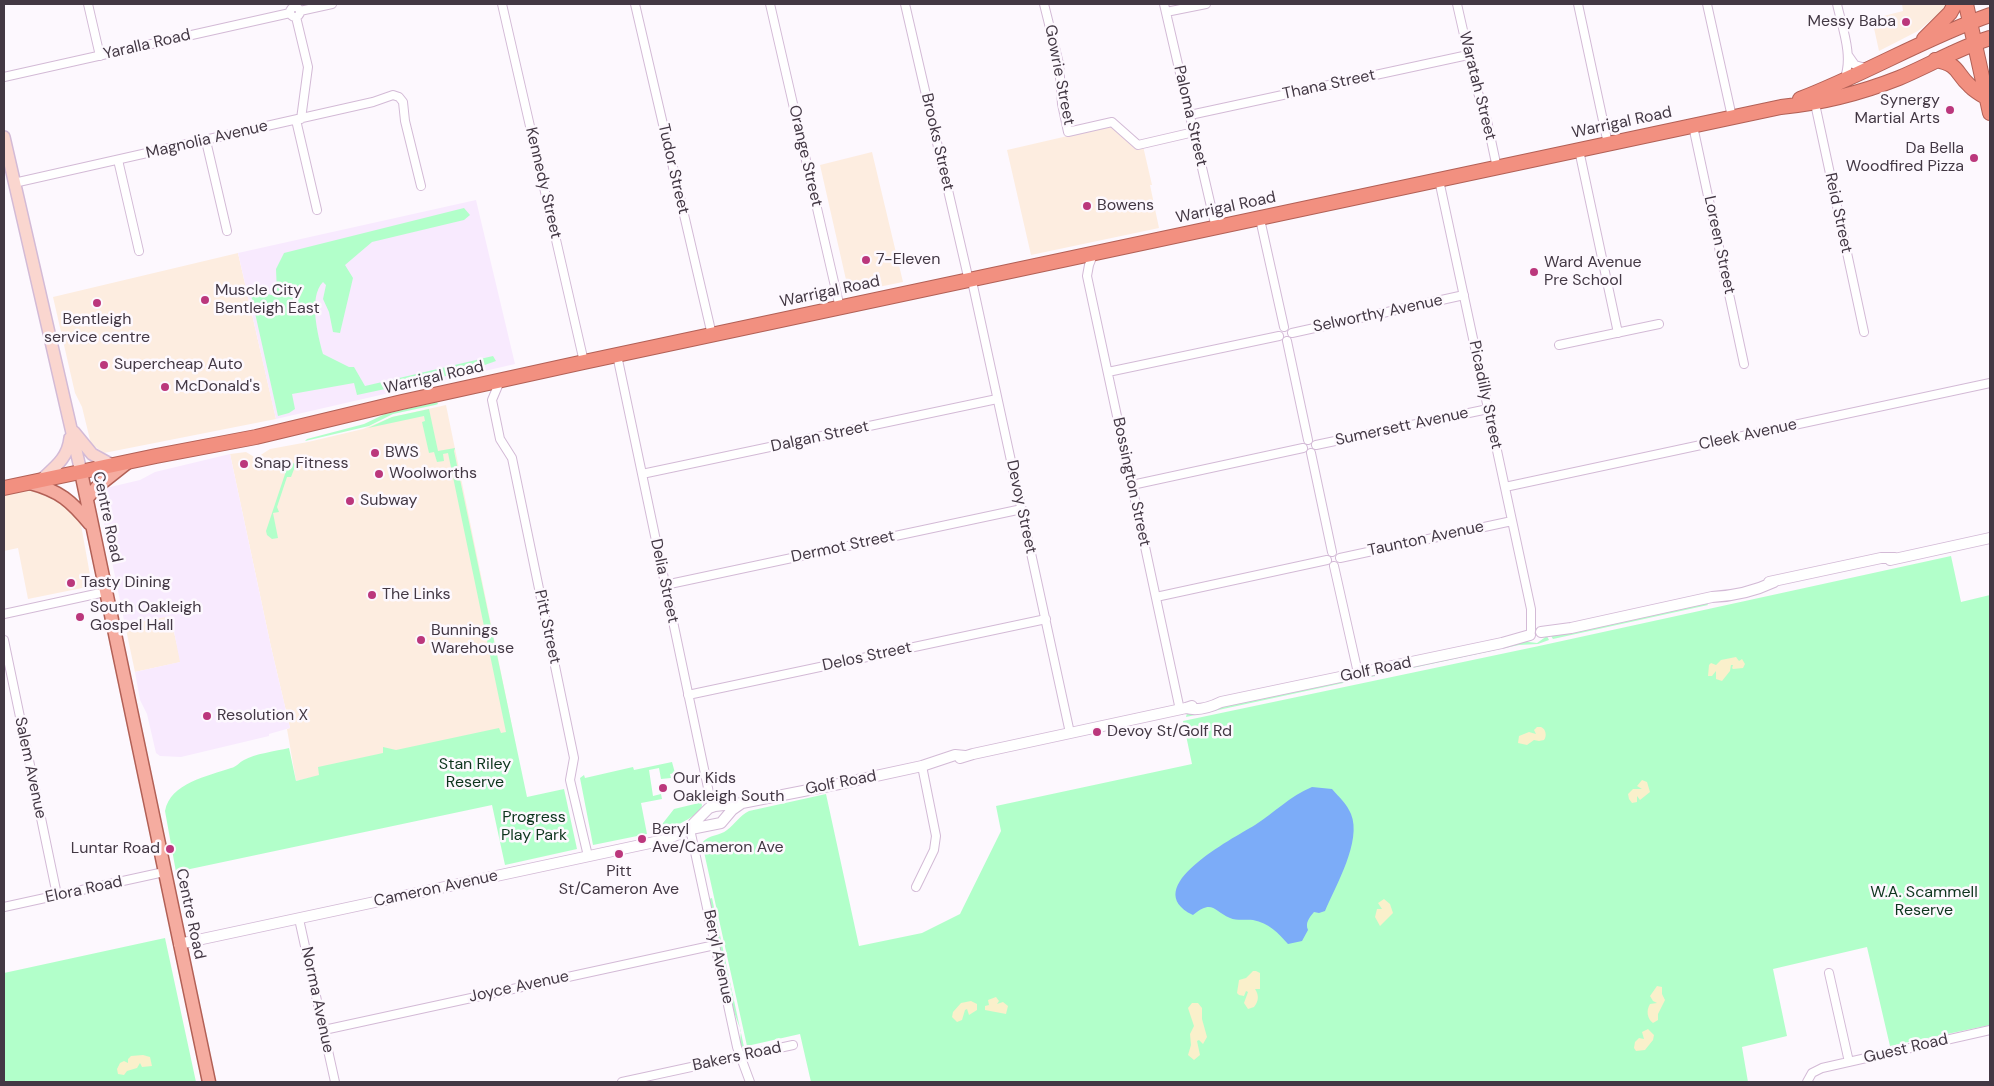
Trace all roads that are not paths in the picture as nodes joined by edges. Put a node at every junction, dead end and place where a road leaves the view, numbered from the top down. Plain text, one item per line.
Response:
1 (88, 4) edge
2 (332, 4) edge
3 (502, 4) edge
4 (635, 4) edge
5 (770, 4) edge
6 (905, 4) edge
7 (1044, 4) edge
8 (1206, 4) edge
9 (1457, 4) edge
10 (1578, 4) edge
11 (1707, 4) edge
12 (1837, 4) edge
13 (1955, 4) edge
14 (1966, 4) edge
15 (1986, 4) edge
16 (1990, 7) edge
17 (1165, 8) edge
18 (295, 10) edge
19 (1990, 15) edge
20 (1970, 22) junction
21 (1990, 38) edge
22 (1975, 44) junction
23 (1918, 45) junction
24 (1848, 53) junction
25 (1468, 55) junction
26 (100, 56) junction
27 (1990, 58) edge
28 (1935, 60) junction
29 (1870, 69) junction
30 (4, 77) edge
31 (1982, 77) junction
32 (1844, 81) junction
33 (1814, 98) junction
34 (1987, 98) junction
35 (1990, 112) edge
36 (1190, 115) junction
37 (1732, 117) junction
38 (298, 119) junction
39 (1693, 126) junction
40 (1194, 132) junction
41 (4, 137) edge
42 (206, 141) junction
43 (1608, 144) junction
44 (1579, 150) junction
45 (118, 160) junction
46 (7, 166) edge
47 (1497, 168) junction
48 (1439, 180) junction
49 (14, 183) junction
50 (421, 186) dead end
51 (317, 210) dead end
52 (1260, 219) junction
53 (1216, 228) junction
54 (228, 231) dead end
55 (139, 251) dead end
56 (1093, 255) junction
57 (970, 281) junction
58 (1464, 295) junction
59 (840, 308) junction
60 (1659, 324) dead end
61 (1284, 327) junction
62 (1864, 332) dead end
63 (1292, 333) junction
64 (1618, 333) junction
65 (712, 335) junction
66 (1279, 336) junction
67 (1287, 340) junction
68 (1559, 345) dead end
69 (617, 355) junction
70 (584, 362) junction
71 (1744, 364) dead end
72 (1108, 372) junction
73 (500, 381) junction
74 (1990, 383) edge
75 (474, 386) junction
76 (998, 399) junction
77 (492, 400) junction
78 (1488, 409) junction
79 (71, 428) junction
80 (1308, 440) junction
81 (1316, 445) junction
82 (1303, 448) junction
83 (1311, 453) junction
84 (128, 462) junction
85 (112, 465) junction
86 (81, 472) junction
87 (642, 474) junction
88 (35, 482) junction
89 (1132, 485) junction
90 (1505, 487) junction
91 (4, 488) edge
92 (87, 498) junction
93 (1022, 509) junction
94 (1512, 521) junction
95 (92, 526) junction
96 (1990, 538) edge
97 (1332, 552) junction
98 (1340, 558) junction
99 (1327, 560) junction
100 (1334, 566) junction
101 (665, 585) junction
102 (106, 592) junction
103 (1156, 597) junction
104 (4, 614) edge
105 (1046, 619) junction
106 (1535, 632) junction
107 (4, 640) edge
108 (1358, 673) junction
109 (688, 695) junction
110 (1183, 709) junction
111 (1070, 733) junction
112 (922, 766) junction
113 (742, 803) junction
114 (712, 808) junction
115 (724, 819) junction
116 (712, 825) junction
117 (691, 829) junction
118 (588, 856) junction
119 (164, 872) junction
120 (916, 887) dead end
121 (57, 896) junction
122 (4, 907) edge
123 (299, 919) junction
124 (179, 944) junction
125 (715, 945) junction
126 (1829, 973) dead end
127 (324, 1030) junction
128 (1990, 1030) edge
129 (793, 1046) dead end
130 (741, 1056) junction
131 (1849, 1062) junction
132 (209, 1082) edge
133 (335, 1082) edge
134 (622, 1082) edge
135 (750, 1082) edge
136 (1807, 1082) edge

1 - 26 street
2 - 18 street, Yaralla Road
3 - 70 street, Kennedy Street
4 - 65 street, Tudor Street
5 - 59 street, Orange Street
6 - 57 street, Brooks Street
7 - 40 street, Gowrie Street
8 - 17 street
9 - 25 street, Waratah Street
10 - 43 street
11 - 37 street
12 - 24 street
13 - 23 highway
14 - 20 highway
15 - 16 highway
17 - 36 street, Paloma Street
18 - 26 street, Yaralla Road
18 - 38 street
19 - 20 highway, Warrigal Road
20 - 22 highway
20 - 23 highway, Warrigal Road
21 - 22 highway, Warrigal Road
22 - 28 highway, Warrigal Road
22 - 31 highway
23 - 29 highway, Warrigal Road
24 - 29 street
24 - 32 street
25 - 36 street, Thana Street
25 - 47 street, Waratah Street
26 - 30 street, Yaralla Road
27 - 31 highway
28 - 33 highway, Warrigal Road
28 - 34 highway
29 - 32 highway, Warrigal Road
31 - 34 highway
32 - 33 highway, Warrigal Road
33 - 37 highway, Warrigal Road
33 - 62 street, Reid Street
34 - 35 highway
36 - 40 street, Paloma Street
37 - 39 highway, Warrigal Road
38 - 42 street, Magnolia Avenue
38 - 50 street, Magnolia Avenue
38 - 51 street
39 - 43 highway, Warrigal Road
39 - 71 street, Loreen Street
40 - 53 street, Paloma Street
41 - 46 main road, Centre Road
42 - 45 street, Magnolia Avenue
42 - 54 street
43 - 44 highway, Warrigal Road
44 - 47 highway, Warrigal Road
44 - 64 street
45 - 49 street, Magnolia Avenue
45 - 55 street
46 - 49 main road, Centre Road
47 - 48 highway, Warrigal Road
48 - 52 highway, Warrigal Road
48 - 58 street, Picadilly Street
49 - 79 main road, Centre Road
52 - 53 highway, Warrigal Road
52 - 61 street
53 - 56 highway, Warrigal Road
56 - 57 highway, Warrigal Road
56 - 72 street, Bossington Street
57 - 59 highway, Warrigal Road
57 - 76 street, Devoy Street
58 - 63 street, Selworthy Avenue
58 - 78 street, Picadilly Street
59 - 65 highway, Warrigal Road
60 - 64 street
61 - 63 street
61 - 66 street
63 - 67 street
64 - 68 street
65 - 69 highway, Warrigal Road
66 - 67 street
66 - 72 street
67 - 80 street
69 - 70 highway, Warrigal Road
69 - 87 street, Delia Street
70 - 73 highway, Warrigal Road
72 - 89 street, Bossington Street
73 - 75 highway, Warrigal Road
73 - 77 street
74 - 90 street, Cleek Avenue
75 - 77 street
75 - 84 highway, Warrigal Road
76 - 87 street, Dalgan Street
76 - 93 street, Devoy Street
77 - 118 street, Pitt Street
78 - 81 street, Sumersett Avenue
78 - 90 street, Picadilly Street
79 - 85 main road
79 - 86 main road, Centre Road
79 - 88 main road
80 - 81 street
80 - 82 street
81 - 83 street
82 - 83 street
82 - 89 street
83 - 97 street
84 - 85 highway, Warrigal Road
84 - 92 main road
85 - 86 highway, Warrigal Road
86 - 88 highway, Warrigal Road
86 - 92 main road, Centre Road
87 - 101 street, Delia Street
88 - 91 highway, Warrigal Road
88 - 95 main road
89 - 103 street, Bossington Street
90 - 94 street, Picadilly Street
92 - 95 main road, Centre Road
93 - 101 street, Dermot Street
93 - 105 street, Devoy Street
94 - 98 street, Taunton Avenue
94 - 106 street, Picadilly Street
95 - 102 main road, Centre Road
96 - 106 street, Golf Road
97 - 98 street
97 - 99 street
98 - 100 street
99 - 100 street
99 - 103 street
100 - 108 street
101 - 109 street, Delia Street
102 - 104 street
102 - 119 main road, Centre Road
103 - 110 street, Bossington Street
105 - 109 street, Delos Street
105 - 111 street, Devoy Street
106 - 108 street, Golf Road
107 - 121 street, Salem Avenue
108 - 110 street, Golf Road
109 - 114 street, Delia Street
110 - 111 street, Golf Road
111 - 112 street, Golf Road
112 - 113 street, Golf Road
112 - 120 street
113 - 114 street, Golf Road
113 - 115 street
114 - 115 street
114 - 116 street
114 - 117 street, Cameron Avenue
115 - 116 street
116 - 117 street, Cameron Avenue
117 - 118 street, Cameron Avenue
117 - 125 street, Beryl Avenue
118 - 123 street, Cameron Avenue
119 - 121 street, Elora Road
119 - 124 main road, Centre Road
121 - 122 street, Elora Road
123 - 124 street, Cameron Avenue
123 - 127 street, Norma Avenue
124 - 132 main road, Centre Road
125 - 127 street, Joyce Avenue
125 - 130 street, Beryl Avenue
126 - 131 street
127 - 133 street, Norma Avenue
128 - 131 street, Guest Road
129 - 130 street, Bakers Road
130 - 134 street, Bakers Road
130 - 135 street, Beryl Avenue
131 - 136 street, Guest Road

